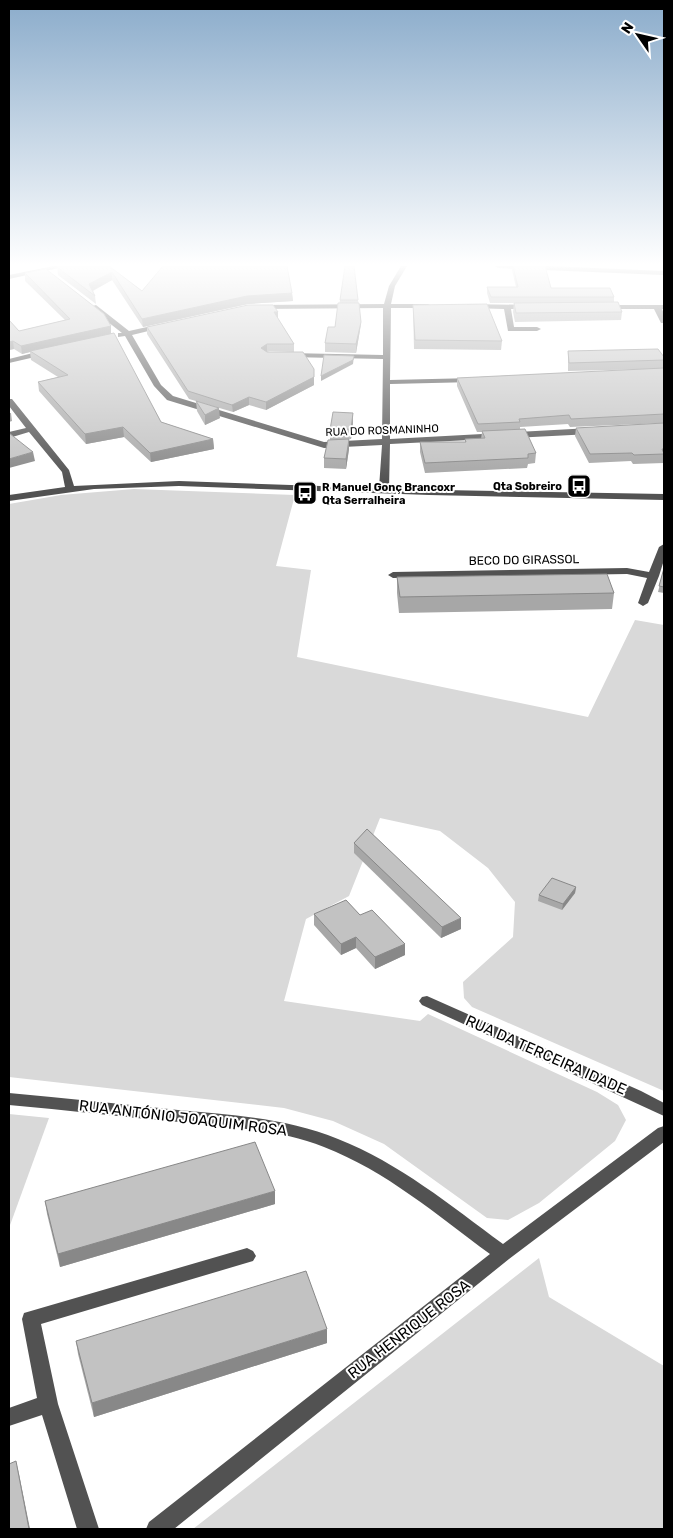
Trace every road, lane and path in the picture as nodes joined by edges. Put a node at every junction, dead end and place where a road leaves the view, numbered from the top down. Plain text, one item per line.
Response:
1 (130, 338) edge
2 (387, 338) edge
3 (54, 350) edge
4 (276, 355) edge
5 (387, 357) junction
6 (9, 361) edge
7 (481, 379) edge
8 (387, 382) junction
9 (9, 401) edge
10 (31, 429) junction
11 (605, 430) edge
12 (9, 435) edge
13 (386, 442) junction
14 (70, 488) junction
15 (384, 491) junction
16 (664, 497) edge
17 (9, 498) edge
18 (664, 547) edge
19 (393, 575) dead end
20 (654, 576) junction
21 (642, 603) dead end
22 (427, 1001) dead end
23 (9, 1099) edge
24 (664, 1110) edge
25 (664, 1133) edge
26 (503, 1254) junction
27 (247, 1256) dead end
28 (48, 1404) junction
29 (9, 1417) edge
30 (88, 1529) edge
31 (157, 1529) edge

1 - 13 street, RUA DO ROSMANINHO
2 - 5 street
3 - 6 street
4 - 5 street
5 - 8 street
7 - 8 street
8 - 13 street
9 - 10 street
10 - 12 street
10 - 14 street
11 - 13 street, RUA DO ROSMANINHO
13 - 15 street
14 - 15 street
14 - 17 street
15 - 16 street
18 - 20 street
19 - 20 street, BECO DO GIRASSOL
20 - 21 street
22 - 24 street, RUA DA TERCEIRA IDADE
23 - 26 street, RUA ANTÓNIO JOAQUIM ROSA
25 - 26 street, RUA HENRIQUE ROSA
26 - 31 street, RUA HENRIQUE ROSA
27 - 28 street
28 - 29 street
28 - 30 street

